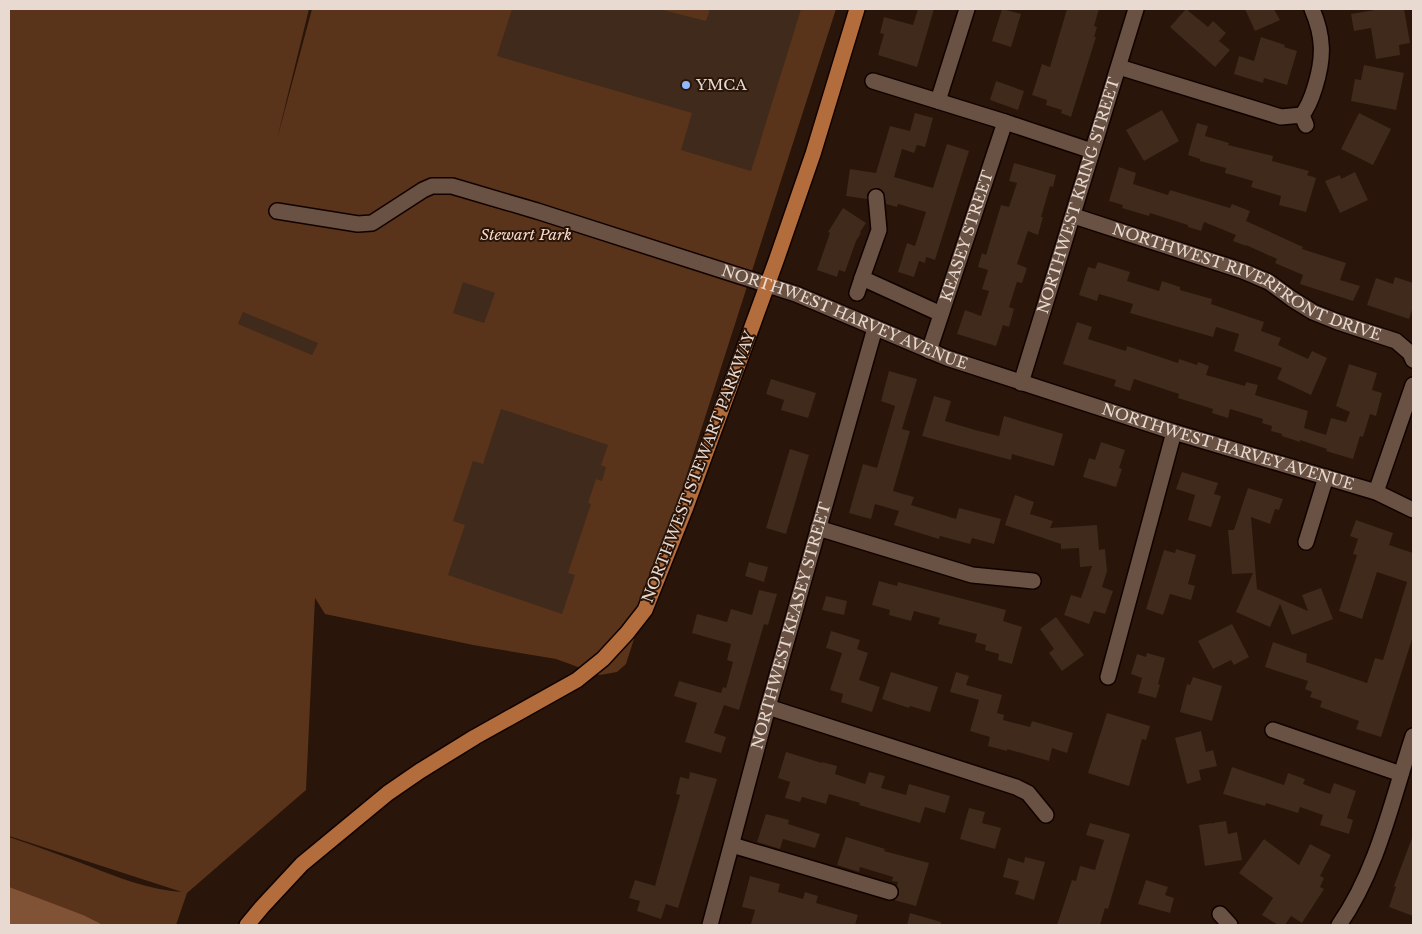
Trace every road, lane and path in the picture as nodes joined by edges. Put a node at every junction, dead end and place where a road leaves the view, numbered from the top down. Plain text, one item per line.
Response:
1 (857, 9) edge
2 (966, 9) edge
3 (1136, 9) edge
4 (1312, 9) edge
5 (1119, 67) junction
6 (873, 80) dead end
7 (938, 101) junction
8 (1005, 122) junction
9 (1092, 152) junction
10 (876, 197) dead end
11 (277, 210) dead end
12 (1074, 216) junction
13 (862, 278) junction
14 (767, 286) junction
15 (857, 293) dead end
16 (942, 314) junction
17 (875, 328) junction
18 (929, 351) junction
19 (1413, 360) edge
20 (1021, 383) junction
21 (1413, 385) edge
22 (1174, 432) junction
23 (1326, 477) junction
24 (1376, 492) junction
25 (1413, 510) edge
26 (818, 528) junction
27 (1306, 542) dead end
28 (1033, 581) dead end
29 (1108, 677) dead end
30 (768, 707) junction
31 (1273, 730) dead end
32 (1413, 736) edge
33 (1401, 774) junction
34 (1046, 815) dead end
35 (732, 845) junction
36 (890, 892) dead end
37 (248, 925) edge
38 (710, 925) edge
39 (1338, 925) edge

1 - 14 main road, NORTHWEST STEWART PARKWAY
2 - 7 street
3 - 5 street, NORTHWEST KRING STREET
4 - 5 street
5 - 9 street, NORTHWEST KRING STREET
6 - 7 street
7 - 8 street
8 - 9 street
8 - 16 street, KEASEY STREET
9 - 12 street, NORTHWEST KRING STREET
10 - 13 street
11 - 14 street, NORTHWEST HARVEY AVENUE
12 - 19 street, NORTHWEST RIVERFRONT DRIVE
12 - 20 street, NORTHWEST KRING STREET
13 - 15 street
13 - 16 street
14 - 17 street, NORTHWEST HARVEY AVENUE
14 - 37 main road, NORTHWEST STEWART PARKWAY
16 - 18 street, KEASEY STREET
17 - 18 street, NORTHWEST HARVEY AVENUE
17 - 26 street, NORTHWEST KEASEY STREET
18 - 20 street, NORTHWEST HARVEY AVENUE
20 - 22 street, NORTHWEST HARVEY AVENUE
21 - 24 street
22 - 23 street, NORTHWEST HARVEY AVENUE
22 - 29 street
23 - 24 street, NORTHWEST HARVEY AVENUE
23 - 27 street
24 - 25 street, NORTHWEST HARVEY AVENUE
26 - 28 street
26 - 30 street, NORTHWEST KEASEY STREET
30 - 34 street
30 - 35 street, NORTHWEST KEASEY STREET
31 - 33 street
32 - 33 street
33 - 39 street
35 - 36 street
35 - 38 street, NORTHWEST KEASEY STREET

